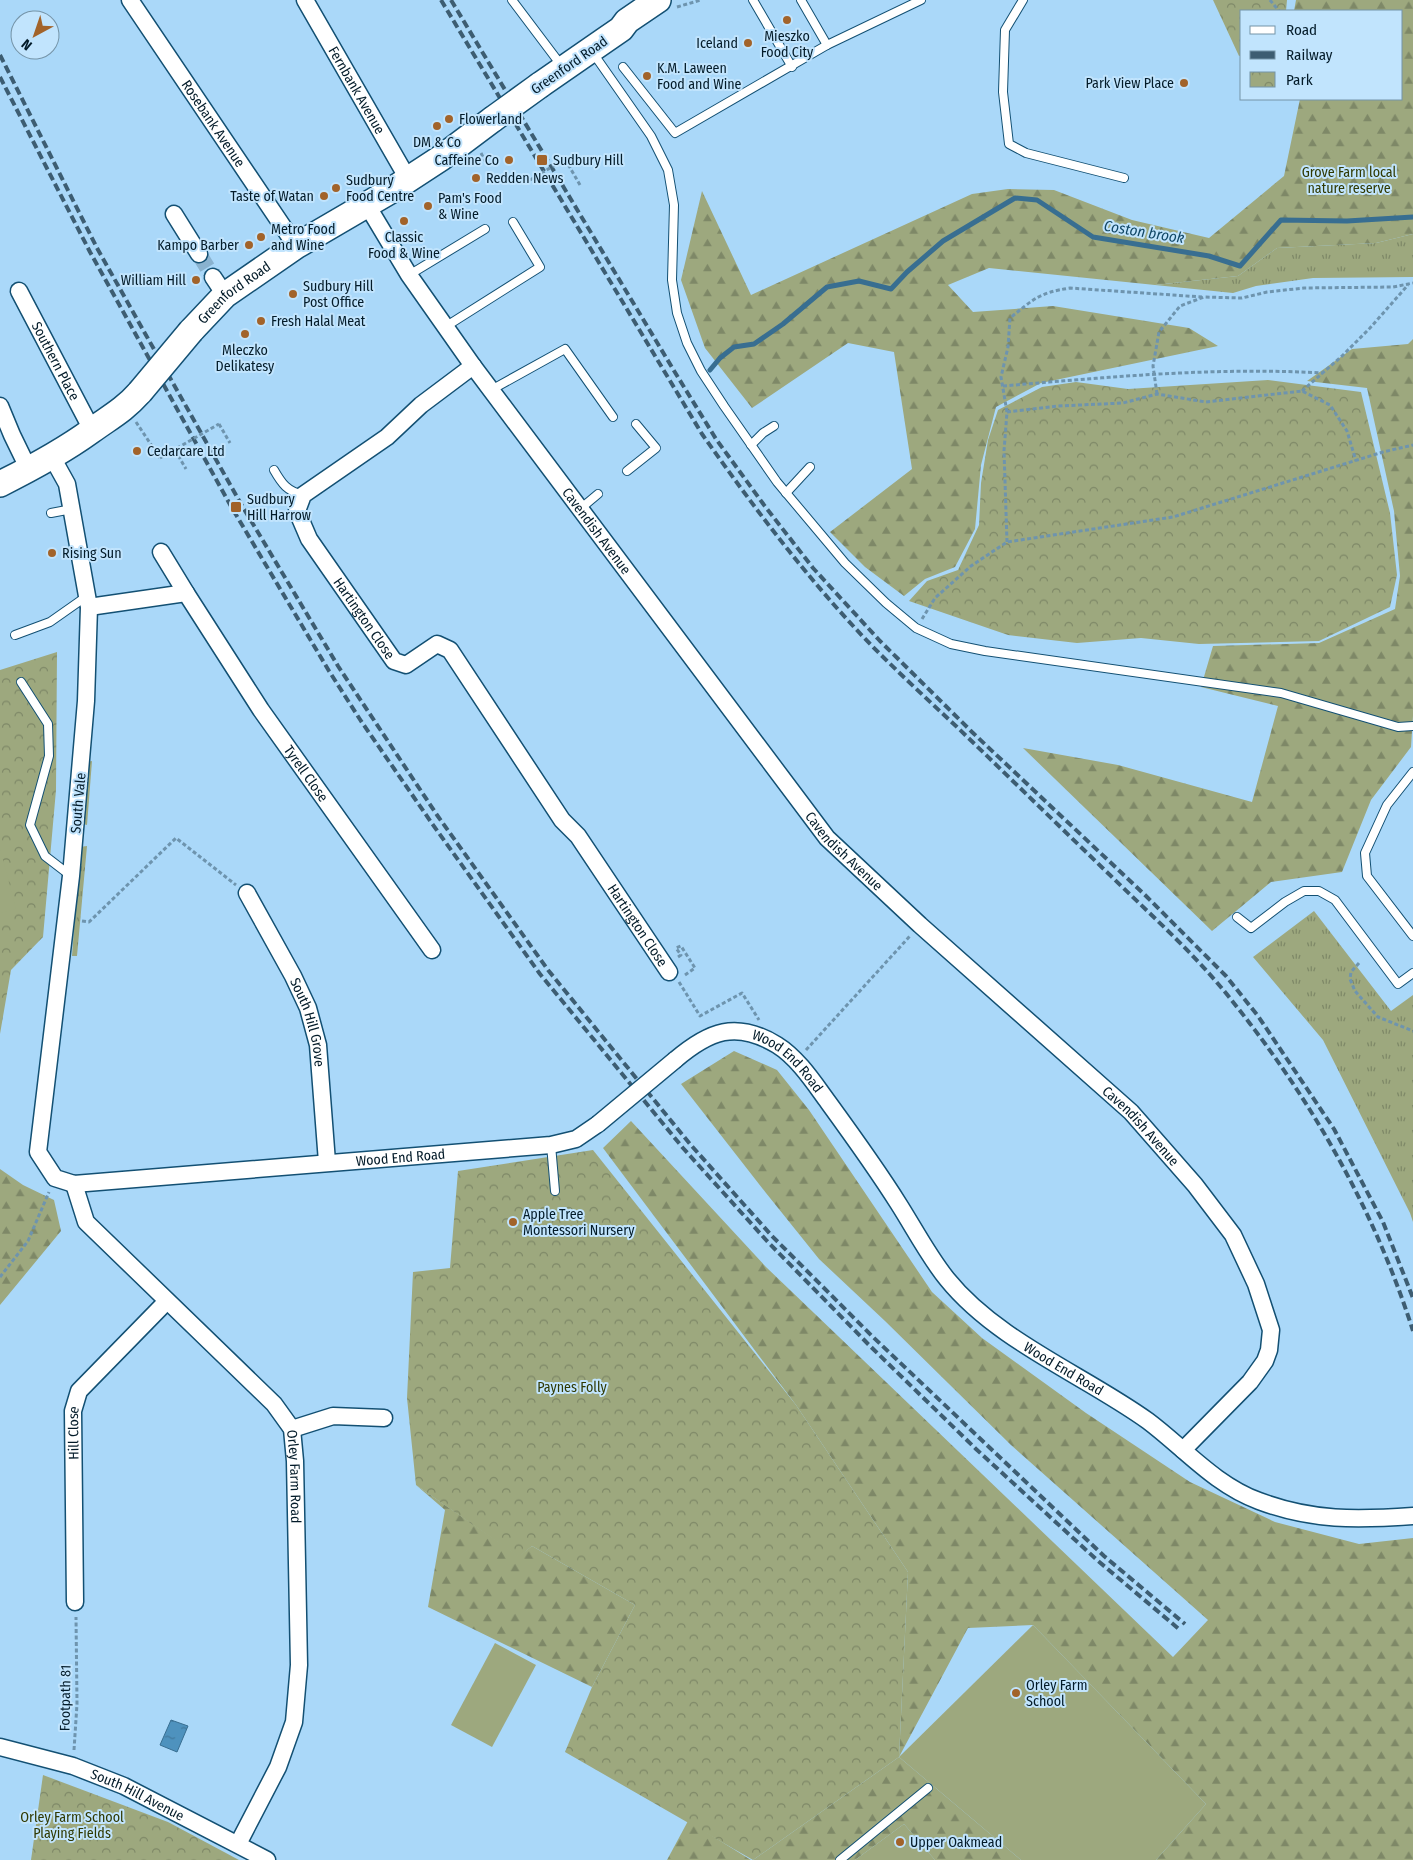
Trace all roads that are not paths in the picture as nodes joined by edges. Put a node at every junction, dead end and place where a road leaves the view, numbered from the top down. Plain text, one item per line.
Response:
1 (130, 0) edge
2 (305, 0) edge
3 (512, 0) edge
4 (658, 0) edge
5 (753, 0) edge
6 (801, 0) edge
7 (920, 0) edge
8 (1023, 0) edge
9 (827, 45) junction
10 (591, 50) junction
11 (623, 66) dead end
12 (792, 67) junction
13 (564, 68) junction
14 (1124, 178) dead end
15 (408, 179) junction
16 (367, 205) junction
17 (174, 214) dead end
18 (513, 222) dead end
19 (484, 230) dead end
20 (296, 246) junction
21 (199, 254) tunnel mouth
22 (409, 274) junction
23 (19, 291) dead end
24 (446, 327) junction
25 (473, 366) junction
26 (492, 390) junction
27 (0, 406) edge
28 (613, 417) dead end
29 (636, 424) dead end
30 (774, 426) dead end
31 (92, 430) junction
32 (750, 445) junction
33 (52, 457) junction
34 (810, 467) dead end
35 (29, 470) junction
36 (274, 470) dead end
37 (627, 471) dead end
38 (0, 484) edge
39 (786, 493) junction
40 (598, 494) dead end
41 (303, 495) junction
42 (72, 509) junction
43 (580, 509) junction
44 (52, 512) dead end
45 (161, 552) dead end
46 (186, 593) junction
47 (88, 601) junction
48 (15, 635) dead end
49 (21, 682) dead end
50 (1413, 726) edge
51 (1413, 772) edge
52 (72, 876) junction
53 (247, 893) road end
54 (1238, 917) dead end
55 (1413, 936) edge
56 (432, 950) dead end
57 (667, 969) road end
58 (1413, 973) edge
59 (551, 1145) junction
60 (327, 1162) junction
61 (55, 1178) joint
62 (74, 1184) junction
63 (555, 1191) dead end
64 (167, 1301) junction
65 (384, 1418) dead end
66 (292, 1429) junction
67 (1183, 1450) junction
68 (1413, 1516) edge
69 (75, 1602) dead end
70 (0, 1748) edge
71 (928, 1788) dead end
72 (238, 1844) junction
73 (267, 1860) edge
74 (840, 1860) edge

1 - 20 street, Rosebank Avenue
2 - 15 street, Fernbank Avenue
3 - 13 lane
4 - 10 main road, Greenford Road
5 - 12 lane
6 - 9 lane
7 - 9 lane
8 - 14 lane
9 - 12 lane
10 - 13 main road, Greenford Road
10 - 32 lane
11 - 12 lane
13 - 15 main road, Greenford Road, bridge
15 - 16 main road, Greenford Road
16 - 20 main road, Greenford Road
16 - 22 street, Cavendish Avenue
17 - 21 street
18 - 24 lane
19 - 22 lane
20 - 31 main road, Greenford Road, bridge
22 - 24 street, Cavendish Avenue
23 - 31 street, Southern Place
24 - 25 street, Cavendish Avenue
25 - 26 street, Cavendish Avenue
25 - 41 street
26 - 28 lane
26 - 43 street, Cavendish Avenue
27 - 35 street
29 - 37 lane
30 - 32 lane
31 - 33 main road, Greenford Road
32 - 39 lane
33 - 35 main road, Greenford Road
33 - 42 street, South Vale
34 - 39 lane
35 - 38 main road, Greenford Road
36 - 41 lane
39 - 50 lane
40 - 43 lane
41 - 57 street, Hartington Close
42 - 44 lane
42 - 47 street, South Vale
43 - 67 street, Cavendish Avenue
45 - 46 street, Tyrell Close
46 - 47 street
46 - 56 street, Tyrell Close
47 - 48 lane
47 - 52 street, South Vale
49 - 52 lane
51 - 55 lane
52 - 61 street, South Vale
53 - 60 street, South Hill Grove
54 - 58 lane
59 - 60 street, Wood End Road
59 - 63 lane
59 - 67 street, Wood End Road, bridge
60 - 62 street, Wood End Road
61 - 62 street, Wood End Road
62 - 64 street, Orley Farm Road
64 - 66 street, Orley Farm Road
64 - 69 street, Hill Close
65 - 66 street
66 - 72 street, Orley Farm Road
67 - 68 street, Wood End Road
70 - 72 street, South Hill Avenue
71 - 74 lane
72 - 73 street, South Hill Avenue

